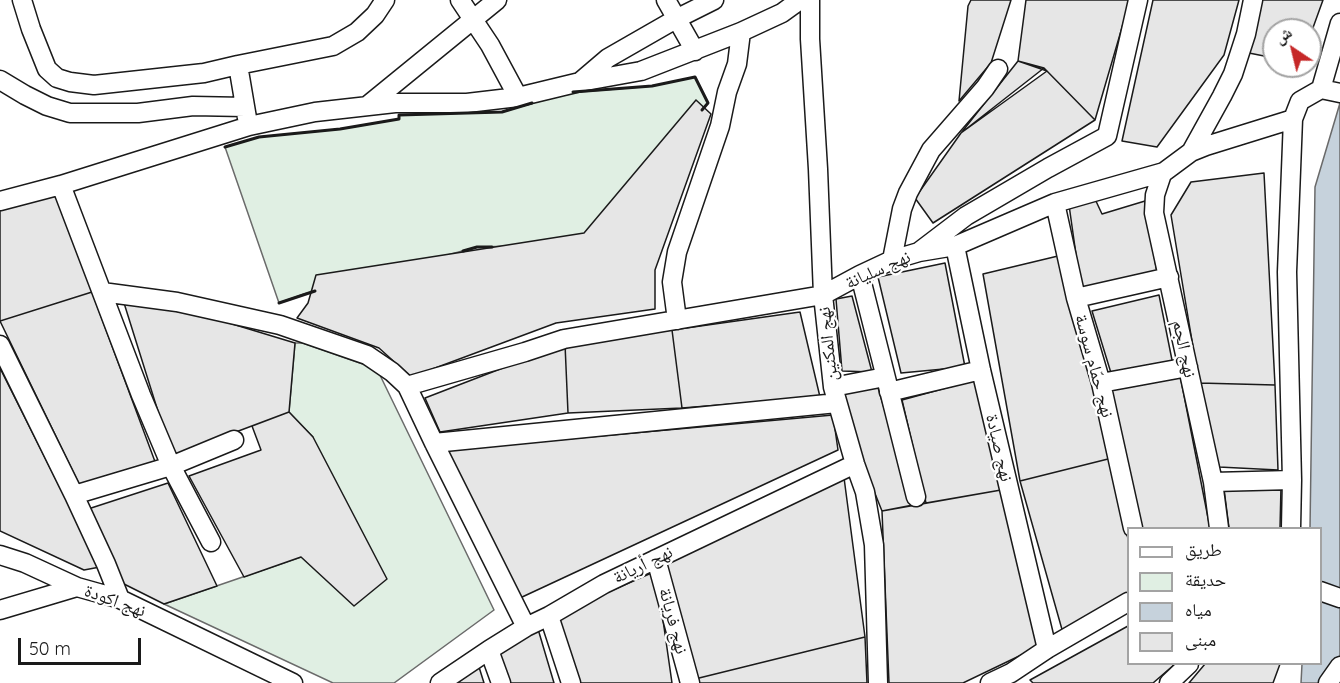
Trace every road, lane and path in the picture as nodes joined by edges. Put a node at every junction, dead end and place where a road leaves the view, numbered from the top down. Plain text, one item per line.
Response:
1 (22, 0) edge
2 (385, 0) edge
3 (460, 0) edge
4 (496, 0) edge
5 (666, 0) edge
6 (714, 0) edge
7 (800, 0) edge
8 (810, 0) edge
9 (1138, 0) edge
10 (1253, 0) edge
11 (473, 19) junction
12 (676, 19) junction
13 (1340, 22) edge
14 (741, 32) junction
15 (695, 51) junction
16 (238, 65) junction
17 (998, 69) dead end
18 (0, 80) edge
19 (580, 82) junction
20 (1330, 91) edge
21 (518, 97) junction
22 (367, 106) junction
23 (245, 107) junction
24 (1293, 119) junction
25 (249, 126) junction
26 (1191, 152) junction
27 (1164, 172) junction
28 (61, 185) junction
29 (0, 201) edge
30 (1055, 203) junction
31 (955, 246) junction
32 (919, 252) junction
33 (892, 260) junction
34 (860, 275) junction
35 (1168, 278) junction
36 (102, 292) junction
37 (823, 295) junction
38 (1076, 298) junction
39 (677, 320) junction
40 (0, 345) edge
41 (1188, 367) junction
42 (981, 370) junction
43 (1101, 383) junction
44 (887, 385) junction
45 (407, 386) junction
46 (835, 395) junction
47 (234, 440) dead end
48 (434, 443) junction
49 (855, 464) junction
50 (171, 466) junction
51 (1292, 480) junction
52 (1213, 482) junction
53 (74, 495) junction
54 (916, 497) dead end
55 (1133, 527) edge
56 (1219, 527) edge
57 (1291, 527) edge
58 (211, 542) dead end
59 (0, 555) edge
60 (656, 559) junction
61 (77, 587) junction
62 (1322, 592) edge
63 (1340, 598) edge
64 (120, 599) junction
65 (1127, 603) edge
66 (0, 610) edge
67 (549, 616) junction
68 (526, 627) junction
69 (1047, 649) junction
70 (489, 650) junction
71 (1187, 665) edge
72 (1340, 666) edge
73 (1015, 678) edge
74 (293, 683) edge
75 (440, 683) edge
76 (501, 683) edge
77 (571, 683) edge
78 (690, 683) edge
79 (878, 683) edge
80 (990, 683) edge
81 (1169, 683) edge
82 (1328, 683) edge

1 - 16 street
2 - 16 street
3 - 11 street
4 - 11 street
5 - 12 street
6 - 12 street
7 - 14 street
8 - 37 street, نهج المكنين
9 - 32 street
10 - 26 street
11 - 21 street
11 - 22 street
12 - 15 street
12 - 19 street
13 - 20 street
14 - 15 street
14 - 39 street
15 - 19 street
16 - 23 street
17 - 33 street
18 - 23 street
19 - 21 street
20 - 24 street
21 - 22 street
22 - 25 street
23 - 25 street
24 - 26 street, نهج سليانة
24 - 51 street
25 - 28 street
26 - 27 street, نهج سليانة
27 - 30 street, نهج سليانة
27 - 35 street, نهج الجم
28 - 29 street
28 - 36 street
30 - 31 street, نهج سليانة
30 - 38 street, نهج حمّام سوسة
31 - 32 street, نهج سليانة
31 - 42 street, نهج صيادة
32 - 33 street, نهج سليانة
33 - 34 street, نهج سليانة
34 - 37 street, نهج سليانة
34 - 44 street
35 - 38 street
35 - 41 street, نهج الجم
36 - 45 street
36 - 50 street
37 - 39 street, نهج سليانة
37 - 46 street, نهج المكنين
38 - 43 street, نهج حمّام سوسة
39 - 45 street, نهج سليانة
40 - 53 street
41 - 43 street
41 - 52 street, نهج الجم
42 - 44 street
42 - 69 street, نهج صيادة
43 - 55 street, نهج حمّام سوسة
44 - 46 street
44 - 54 street
45 - 48 street
46 - 48 street
46 - 49 street, نهج المكنين
47 - 50 street
48 - 68 street
49 - 60 street, نهج أريانة
49 - 79 street, نهج المكنين
50 - 53 street
50 - 58 street
51 - 52 street
51 - 57 street
52 - 56 street, نهج الجم
53 - 64 street
59 - 61 street, نهج اكودة
60 - 67 street, نهج أريانة
60 - 78 street, نهج فريانة
61 - 64 street, نهج اكودة
61 - 66 street
62 - 63 street
64 - 74 street, نهج اكودة
65 - 69 street
67 - 68 street, نهج أريانة
67 - 77 street
68 - 70 street, نهج أريانة
69 - 73 street
70 - 75 street, نهج أريانة
70 - 76 street
71 - 81 street
72 - 82 street
73 - 80 street

